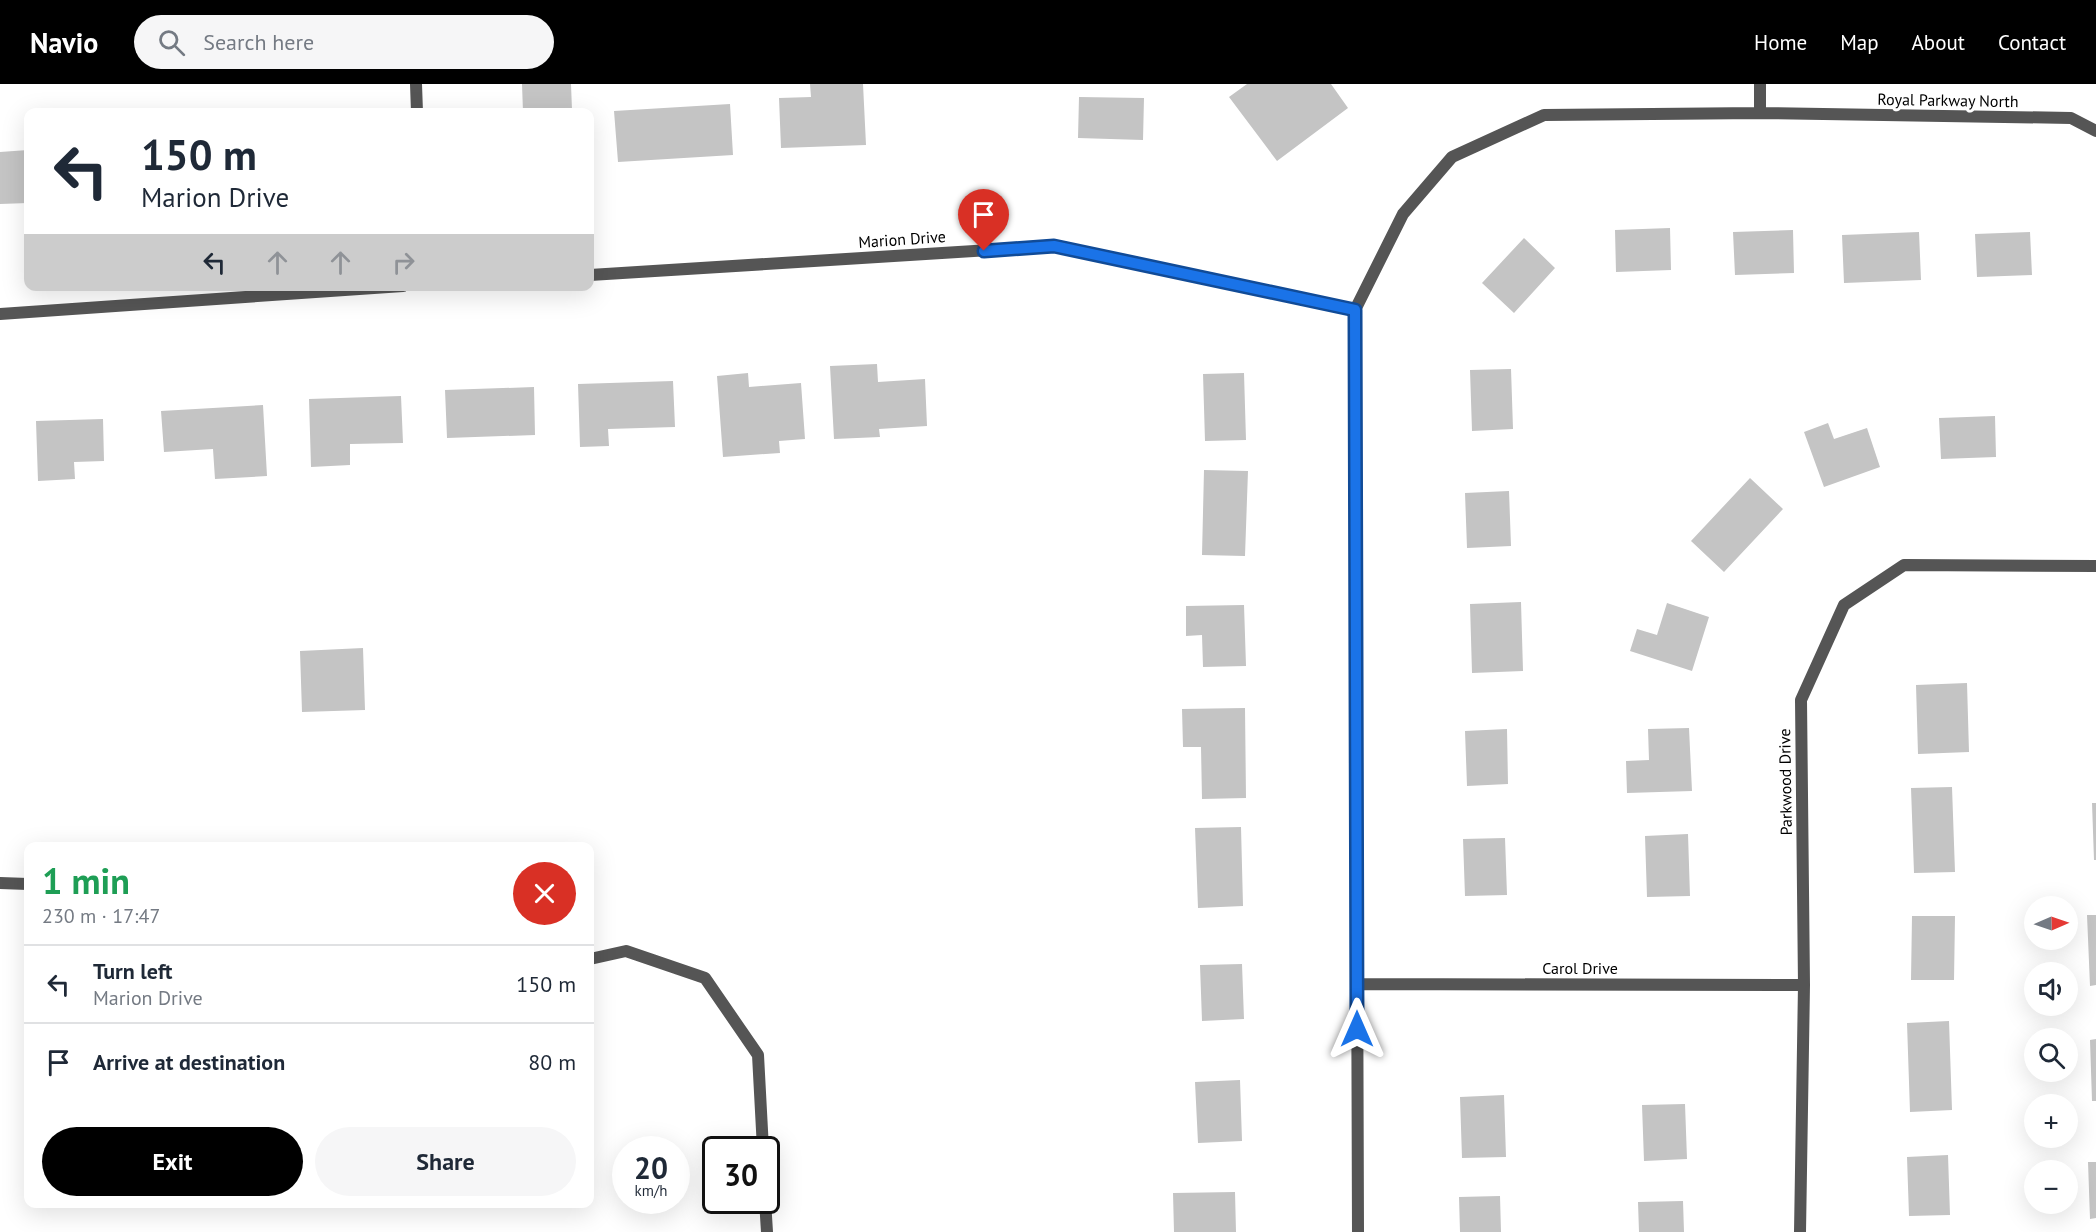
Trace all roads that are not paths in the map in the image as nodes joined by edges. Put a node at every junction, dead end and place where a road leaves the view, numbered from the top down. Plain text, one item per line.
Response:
1 (416, 84) edge
2 (1760, 84) edge
3 (417, 108) edge
4 (1760, 113) junction
5 (2096, 131) edge
6 (594, 275) edge
7 (334, 291) edge
8 (1355, 310) junction
9 (0, 315) edge
10 (2096, 566) edge
11 (0, 883) edge
12 (24, 884) edge
13 (594, 958) edge
14 (1356, 984) junction
15 (1804, 985) junction
16 (762, 1136) edge
17 (766, 1214) edge
18 (767, 1232) edge
19 (1358, 1232) edge
20 (1800, 1232) edge

1 - 3 street
2 - 4 street
4 - 5 street, Royal Parkway North
4 - 8 street, Royal Parkway North
6 - 8 street, Marion Drive
7 - 9 street
8 - 14 street
10 - 15 street, Parkwood Drive
11 - 12 street
13 - 16 street
14 - 15 street, Carol Drive
14 - 19 street
15 - 20 street, Parkwood Drive
17 - 18 street

